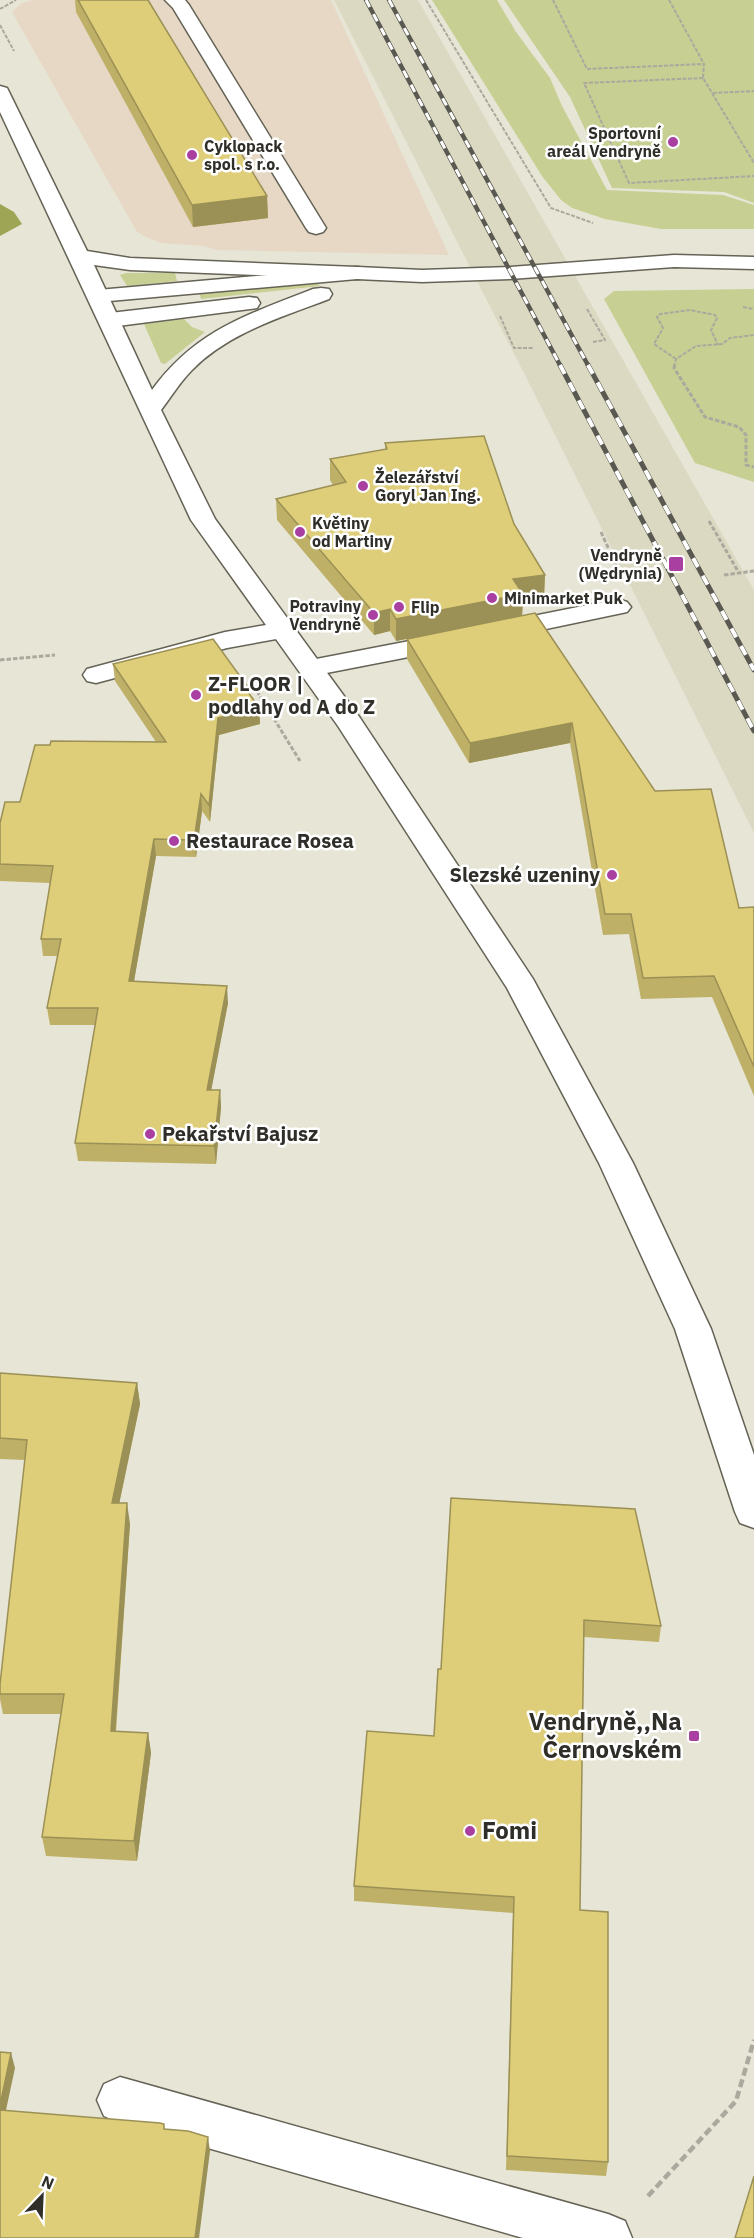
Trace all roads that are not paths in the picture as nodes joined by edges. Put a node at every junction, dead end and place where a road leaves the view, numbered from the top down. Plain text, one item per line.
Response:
1 (174, 0) edge
2 (0, 92) edge
3 (316, 228) dead end
4 (79, 256) junction
5 (754, 263) edge
6 (357, 273) junction
7 (422, 276) junction
8 (321, 294) junction
9 (98, 296) junction
10 (110, 320) junction
11 (149, 410) junction
12 (618, 608) dead end
13 (284, 630) junction
14 (311, 668) junction
15 (96, 675) dead end
16 (754, 1512) edge
17 (120, 2100) dead end
18 (608, 2238) edge

1 - 3 main road
2 - 4 main road
4 - 6 main road
4 - 9 main road
5 - 7 main road
6 - 7 main road
6 - 9 main road
7 - 8 main road
8 - 10 main road
8 - 11 main road
9 - 10 main road
10 - 11 main road
11 - 13 main road
12 - 14 main road
13 - 14 main road
13 - 15 main road
14 - 16 main road
17 - 18 main road

